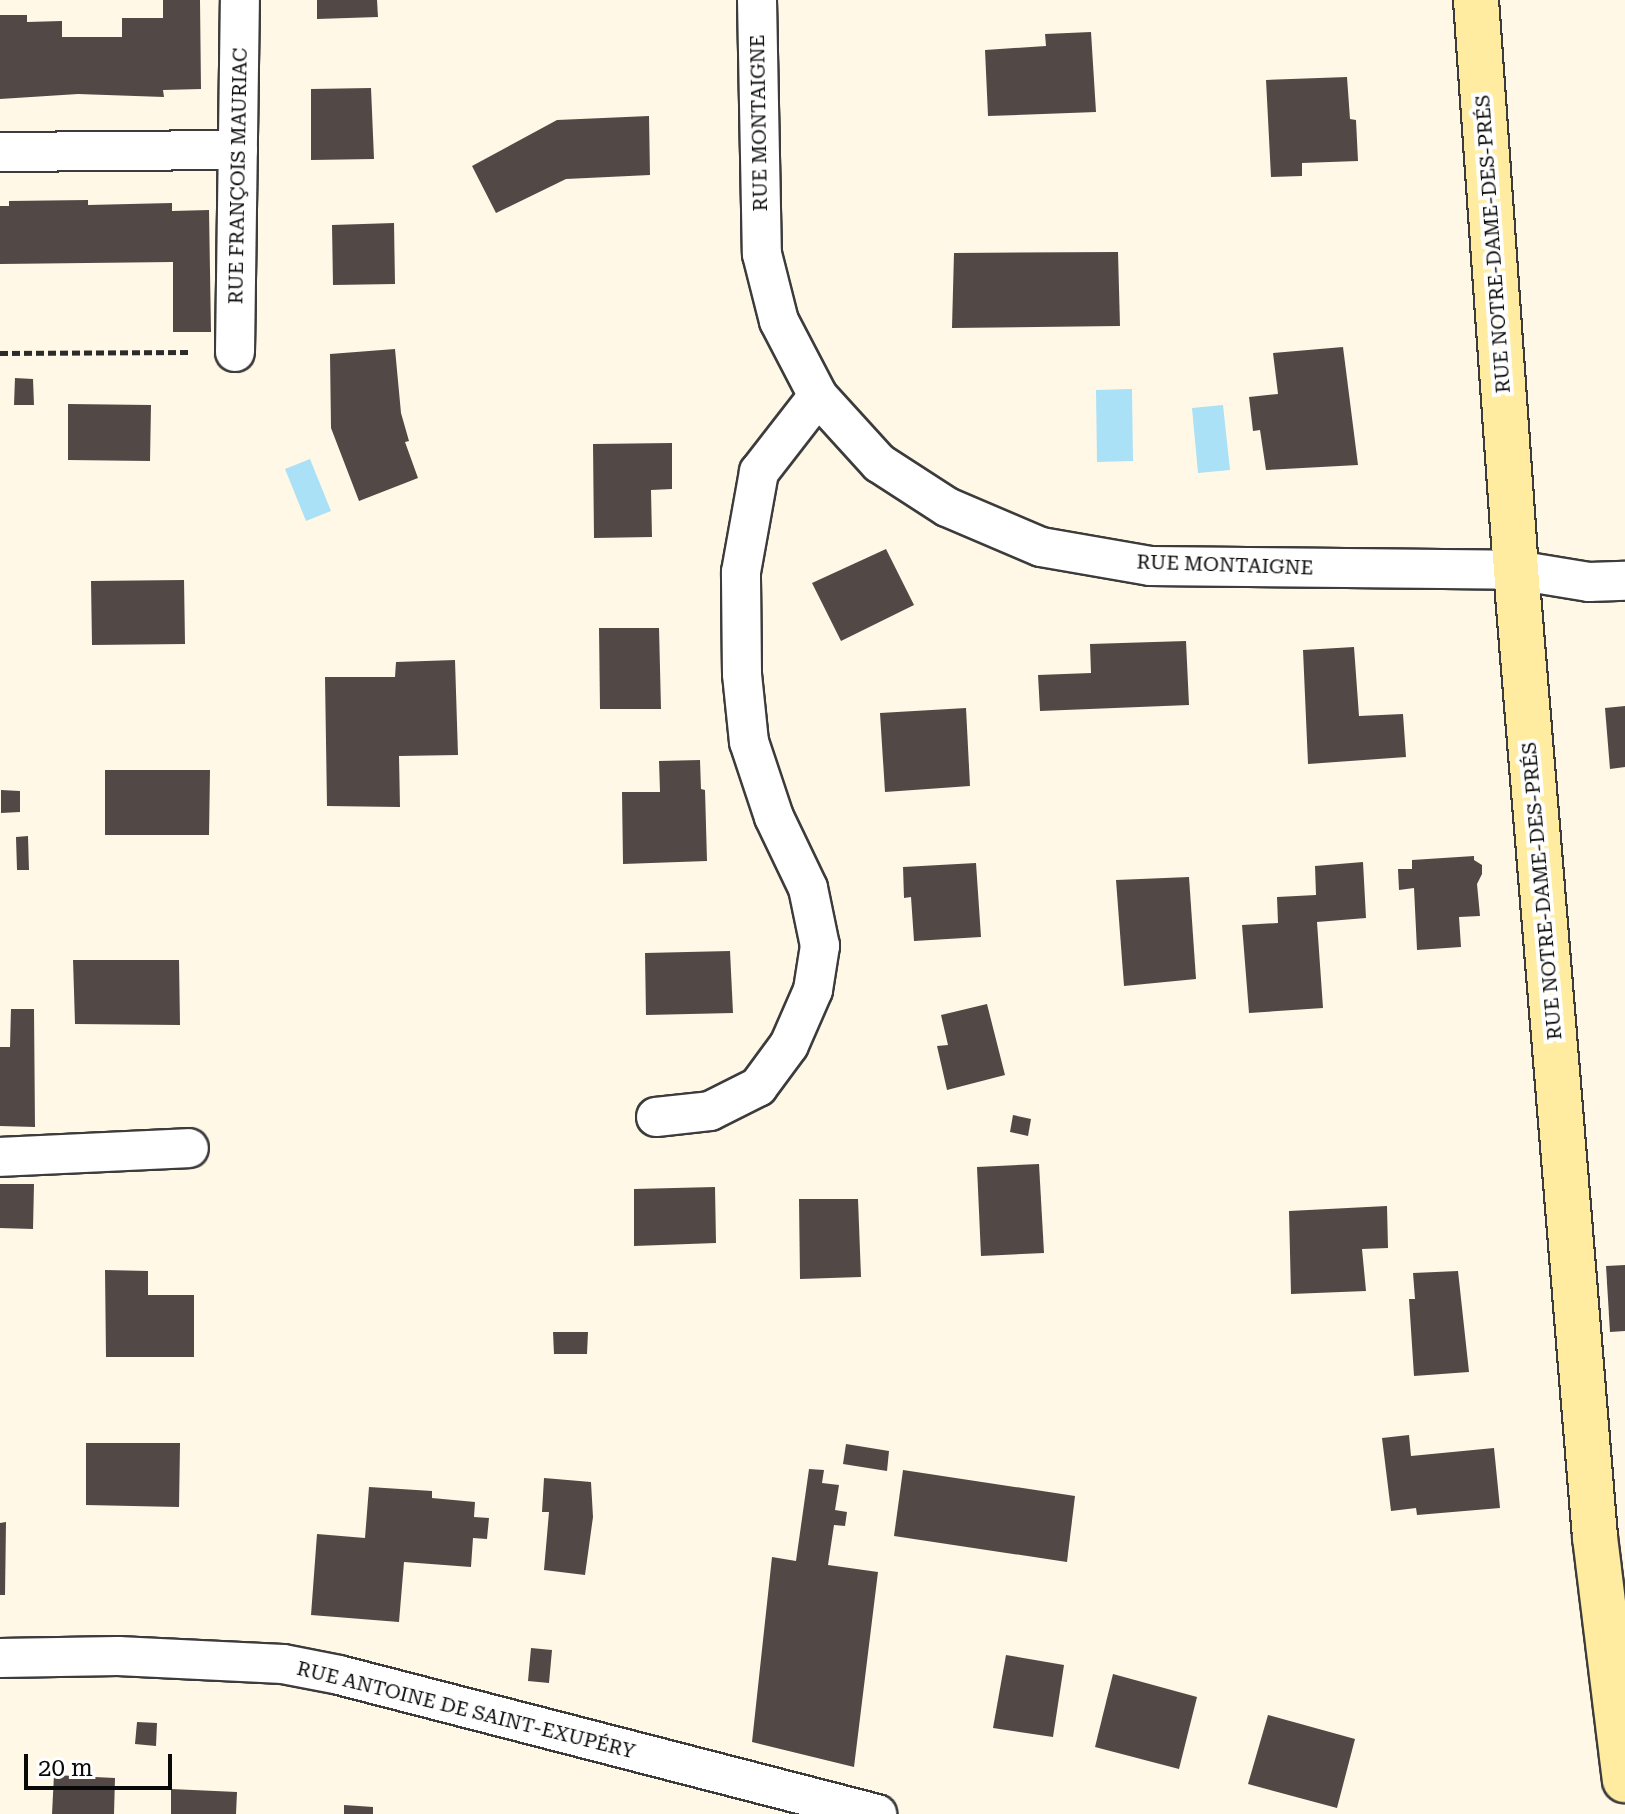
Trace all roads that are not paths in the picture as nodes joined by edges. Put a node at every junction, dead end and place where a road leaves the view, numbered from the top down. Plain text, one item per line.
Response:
1 (240, 0) edge
2 (757, 0) edge
3 (1476, 0) edge
4 (238, 150) junction
5 (0, 152) edge
6 (235, 352) road end
7 (818, 396) junction
8 (1516, 570) junction
9 (1625, 581) edge
10 (656, 1117) dead end
11 (189, 1148) dead end
12 (0, 1157) edge
13 (0, 1658) edge
14 (1625, 1780) edge
15 (877, 1814) edge

1 - 4 street, RUE FRANÇOIS MAURIAC
2 - 7 street, RUE MONTAIGNE
3 - 8 street, RUE NOTRE-DAME-DES-PRÉS
4 - 5 street
4 - 6 street, RUE FRANÇOIS MAURIAC
7 - 8 street, RUE MONTAIGNE
7 - 10 street
8 - 9 street, RUE MONTAIGNE
8 - 14 street, RUE NOTRE-DAME-DES-PRÉS
11 - 12 street
13 - 15 street, RUE ANTOINE DE SAINT-EXUPÉRY

